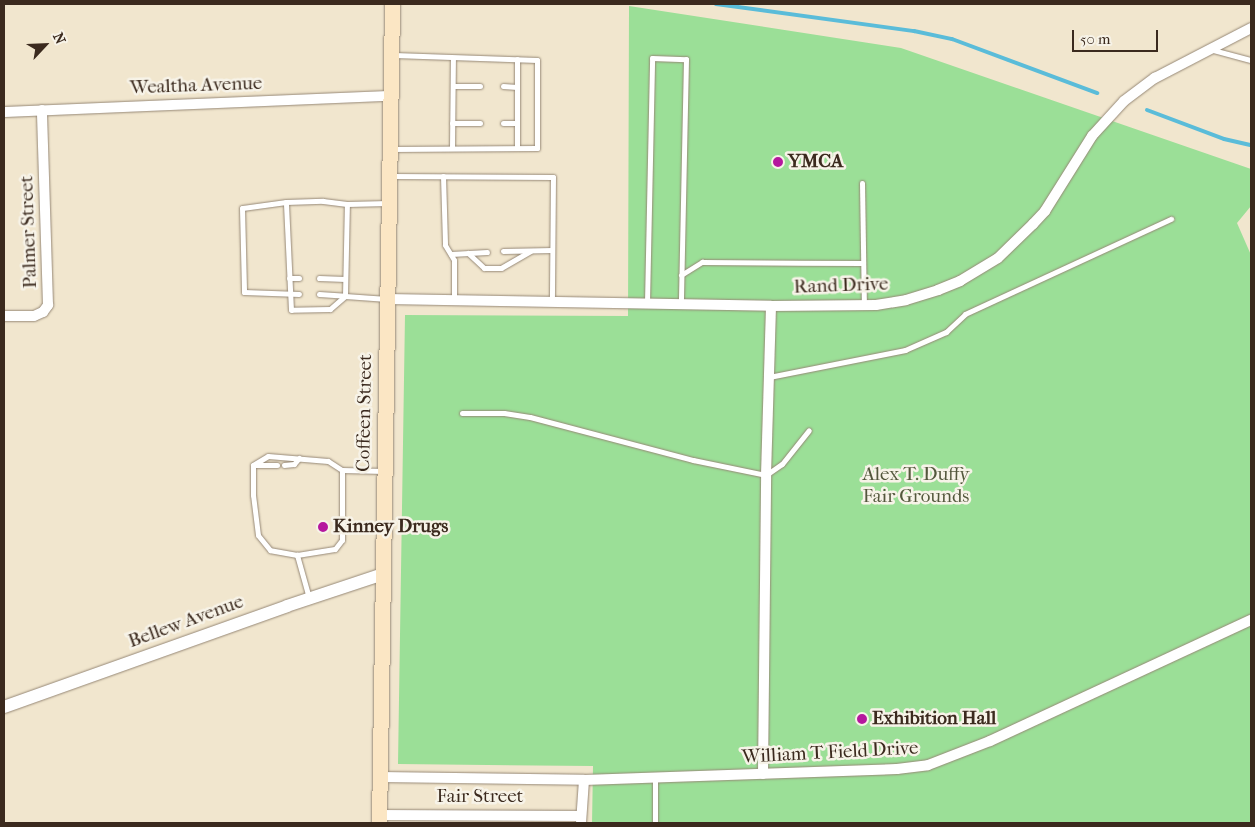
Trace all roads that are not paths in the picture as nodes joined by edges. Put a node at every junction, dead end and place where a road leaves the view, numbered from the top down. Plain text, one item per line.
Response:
1 (392, 4) edge
2 (1251, 28) edge
3 (1211, 49) junction
4 (391, 55) junction
5 (453, 58) junction
6 (517, 60) junction
7 (1251, 60) edge
8 (453, 86) junction
9 (480, 86) dead end
10 (502, 86) dead end
11 (517, 87) junction
12 (390, 96) junction
13 (42, 110) junction
14 (4, 112) edge
15 (452, 123) junction
16 (480, 123) dead end
17 (502, 123) dead end
18 (517, 123) junction
19 (452, 148) junction
20 (517, 148) junction
21 (389, 149) junction
22 (388, 176) junction
23 (443, 176) junction
24 (862, 183) dead end
25 (286, 202) junction
26 (388, 203) junction
27 (347, 204) junction
28 (1171, 219) dead end
29 (552, 250) junction
30 (503, 251) dead end
31 (530, 251) junction
32 (487, 252) dead end
33 (468, 253) junction
34 (451, 254) junction
35 (864, 263) junction
36 (681, 274) junction
37 (289, 278) junction
38 (299, 278) dead end
39 (320, 278) dead end
40 (345, 279) junction
41 (290, 294) junction
42 (299, 294) dead end
43 (320, 294) dead end
44 (345, 296) junction
45 (387, 299) junction
46 (454, 300) junction
47 (552, 303) junction
48 (647, 304) junction
49 (681, 305) junction
50 (864, 305) junction
51 (771, 306) junction
52 (4, 316) edge
53 (768, 378) junction
54 (462, 413) dead end
55 (809, 430) dead end
56 (299, 458) junction
57 (253, 464) junction
58 (277, 464) dead end
59 (284, 464) dead end
60 (342, 470) junction
61 (384, 471) junction
62 (766, 475) junction
63 (297, 555) junction
64 (382, 574) junction
65 (309, 599) junction
66 (1251, 620) edge
67 (4, 708) edge
68 (764, 774) junction
69 (380, 777) junction
70 (655, 778) junction
71 (584, 780) junction
72 (379, 819) edge
73 (510, 819) edge
74 (581, 820) edge
75 (655, 823) edge

1 - 4 main road, Coffeen Street
2 - 3 street, Rand Drive
3 - 7 lane
3 - 50 street, Rand Drive
4 - 5 lane
4 - 12 main road, Coffeen Street
5 - 6 lane
5 - 8 lane
6 - 11 lane
6 - 20 lane
8 - 9 lane
8 - 15 lane
10 - 11 lane
11 - 18 lane
12 - 13 street, Wealtha Avenue
12 - 21 main road, Coffeen Street
13 - 14 street, Wealtha Avenue
13 - 52 street, Palmer Street
15 - 16 lane
15 - 19 lane
17 - 18 lane
18 - 20 lane
19 - 20 lane
19 - 21 lane
21 - 22 main road, Coffeen Street
22 - 23 lane
22 - 26 main road, Coffeen Street
23 - 29 lane
23 - 34 lane
24 - 35 lane
25 - 27 lane
25 - 37 lane
25 - 41 lane
26 - 27 lane
26 - 45 main road, Coffeen Street
27 - 40 lane
28 - 53 lane
29 - 31 lane
29 - 47 lane
30 - 31 lane
31 - 33 lane
32 - 33 lane
33 - 34 lane
34 - 46 lane
35 - 36 lane
35 - 50 lane
36 - 48 lane
36 - 49 lane
37 - 38 lane
37 - 41 lane
39 - 40 lane
40 - 44 lane
41 - 42 lane
41 - 44 lane
43 - 44 lane
44 - 45 lane
45 - 46 street, Rand Drive
45 - 61 main road, Coffeen Street
46 - 47 street, Rand Drive
47 - 48 street, Rand Drive
48 - 49 street, Rand Drive
49 - 51 street, Rand Drive
50 - 51 street, Rand Drive
51 - 53 street
53 - 62 street
54 - 62 lane
55 - 62 lane
56 - 57 lane
56 - 59 lane
56 - 60 lane
57 - 58 lane
57 - 63 lane
60 - 61 lane
60 - 63 lane
61 - 64 main road, Coffeen Street
62 - 68 street
63 - 65 lane
64 - 65 street, Bellew Avenue
64 - 69 main road, Coffeen Street
65 - 67 street, Bellew Avenue
66 - 68 street, William T Field Drive
68 - 70 street, William T Field Drive
69 - 71 street, William T Field Drive
69 - 72 main road, Coffeen Street
70 - 71 street, William T Field Drive
70 - 75 lane
71 - 74 street
72 - 73 street, Fair Street
73 - 74 street, Fair Street

